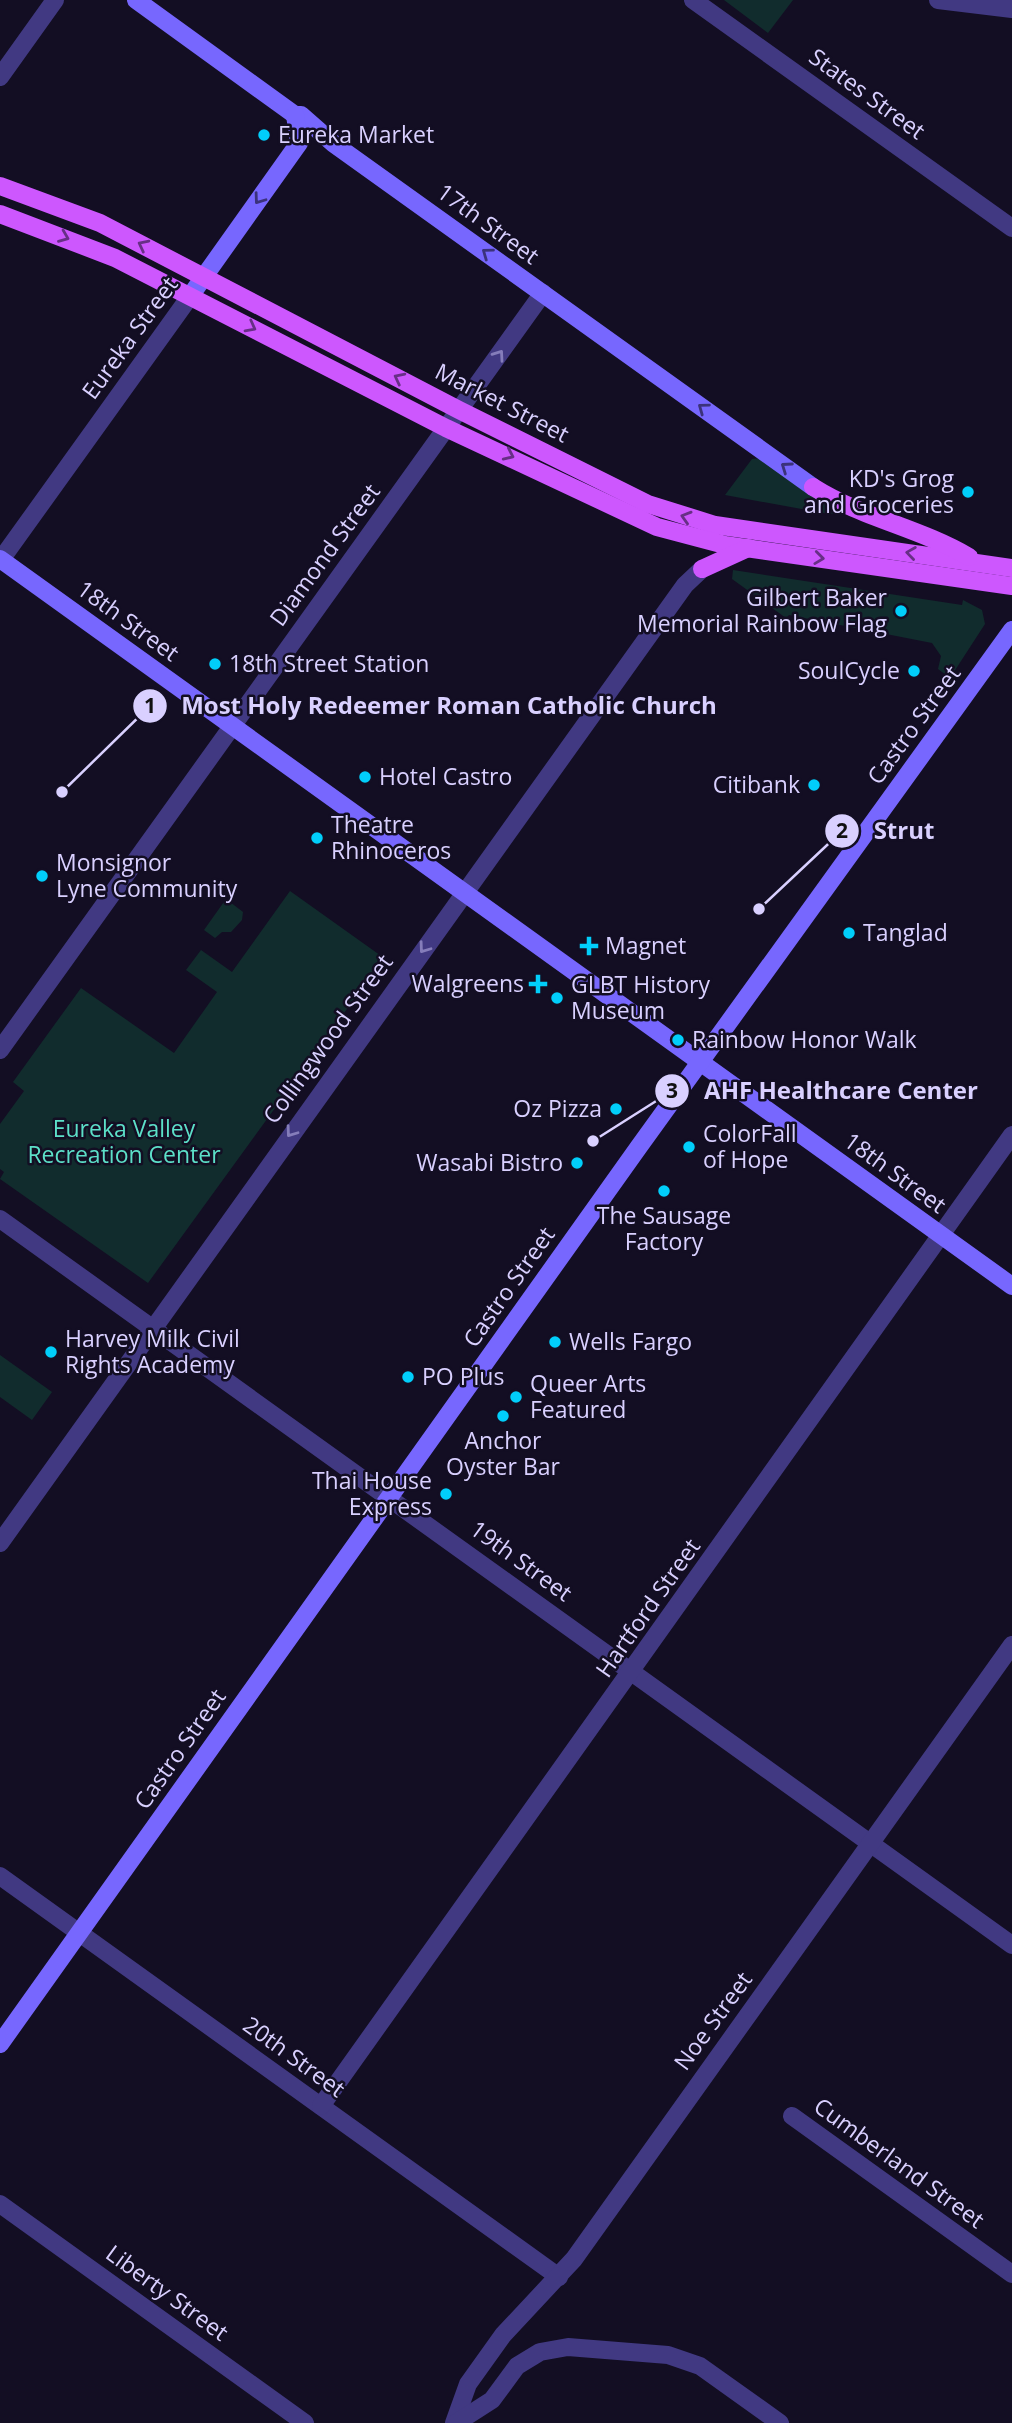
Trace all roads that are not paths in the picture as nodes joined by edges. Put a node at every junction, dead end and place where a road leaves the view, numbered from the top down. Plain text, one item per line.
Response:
1 (55, 0) edge
2 (136, 0) edge
3 (693, 0) edge
4 (938, 0) edge
5 (1012, 9) edge
6 (0, 77) edge
7 (295, 115) junction
8 (326, 138) junction
9 (299, 143) junction
10 (0, 186) edge
11 (0, 214) edge
12 (1012, 228) edge
13 (204, 277) junction
14 (543, 293) junction
15 (191, 295) junction
16 (459, 410) junction
17 (446, 428) junction
18 (813, 487) joint
19 (748, 548) junction
20 (0, 560) edge
21 (978, 563) junction
22 (1012, 568) edge
23 (702, 569) joint
24 (1012, 586) edge
25 (1012, 630) edge
26 (233, 726) junction
27 (464, 892) junction
28 (0, 1050) edge
29 (701, 1064) junction
30 (1012, 1135) edge
31 (0, 1219) edge
32 (940, 1235) junction
33 (1012, 1286) edge
34 (153, 1328) junction
35 (390, 1497) junction
36 (0, 1543) edge
37 (1012, 1645) edge
38 (632, 1672) junction
39 (870, 1843) junction
40 (0, 1876) edge
41 (79, 1933) junction
42 (1012, 1945) edge
43 (0, 2044) edge
44 (321, 2106) junction
45 (792, 2116) dead end
46 (0, 2204) edge
47 (1012, 2274) edge
48 (559, 2277) junction
49 (305, 2423) edge
50 (455, 2423) edge
51 (780, 2423) edge

1 - 6 street
2 - 7 street, 17th Street
3 - 12 street, States Street
4 - 5 street
7 - 8 street, 17th Street
7 - 9 street
8 - 9 street
14 -> 8 street, 17th Street
9 -> 13 street, Eureka Street
13 -> 10 main road, Market Street
11 -> 15 main road, Market Street
13 - 15 street, Eureka Street
16 -> 13 main road, Market Street
16 -> 14 street, Diamond Street
18 -> 14 street, 17th Street
15 -> 17 main road, Market Street
15 - 20 street, Eureka Street
16 - 17 street, Diamond Street
21 -> 16 main road, Market Street
17 -> 19 main road, Market Street
17 - 26 street, Diamond Street
18 - 21 main road
19 - 23 main road
19 -> 24 main road, Market Street
20 - 26 street, 18th Street
21 - 22 main road, Market Street
23 - 27 street, Collingwood Street
25 - 29 street, Castro Street
26 - 27 street, 18th Street
26 - 28 street, Diamond Street
27 - 29 street, 18th Street
27 -> 34 street, Collingwood Street
29 - 32 street, 18th Street
29 - 35 street, Castro Street
30 - 32 street, Hartford Street
31 - 34 street, 19th Street
32 - 33 street, 18th Street
32 - 38 street, Hartford Street
34 - 35 street, 19th Street
34 - 36 street, Collingwood Street
35 - 38 street, 19th Street
35 - 41 street, Castro Street
37 - 39 street, Noe Street
38 - 39 street, 19th Street
38 - 44 street, Hartford Street
39 - 42 street, 19th Street
39 - 48 street, Noe Street
40 - 41 street, 20th Street
41 - 43 street, Castro Street
41 - 44 street, 20th Street
44 - 48 street, 20th Street
45 - 47 street, Cumberland Street
46 - 49 street, Liberty Street
48 - 50 street, Noe Street
50 - 51 street

